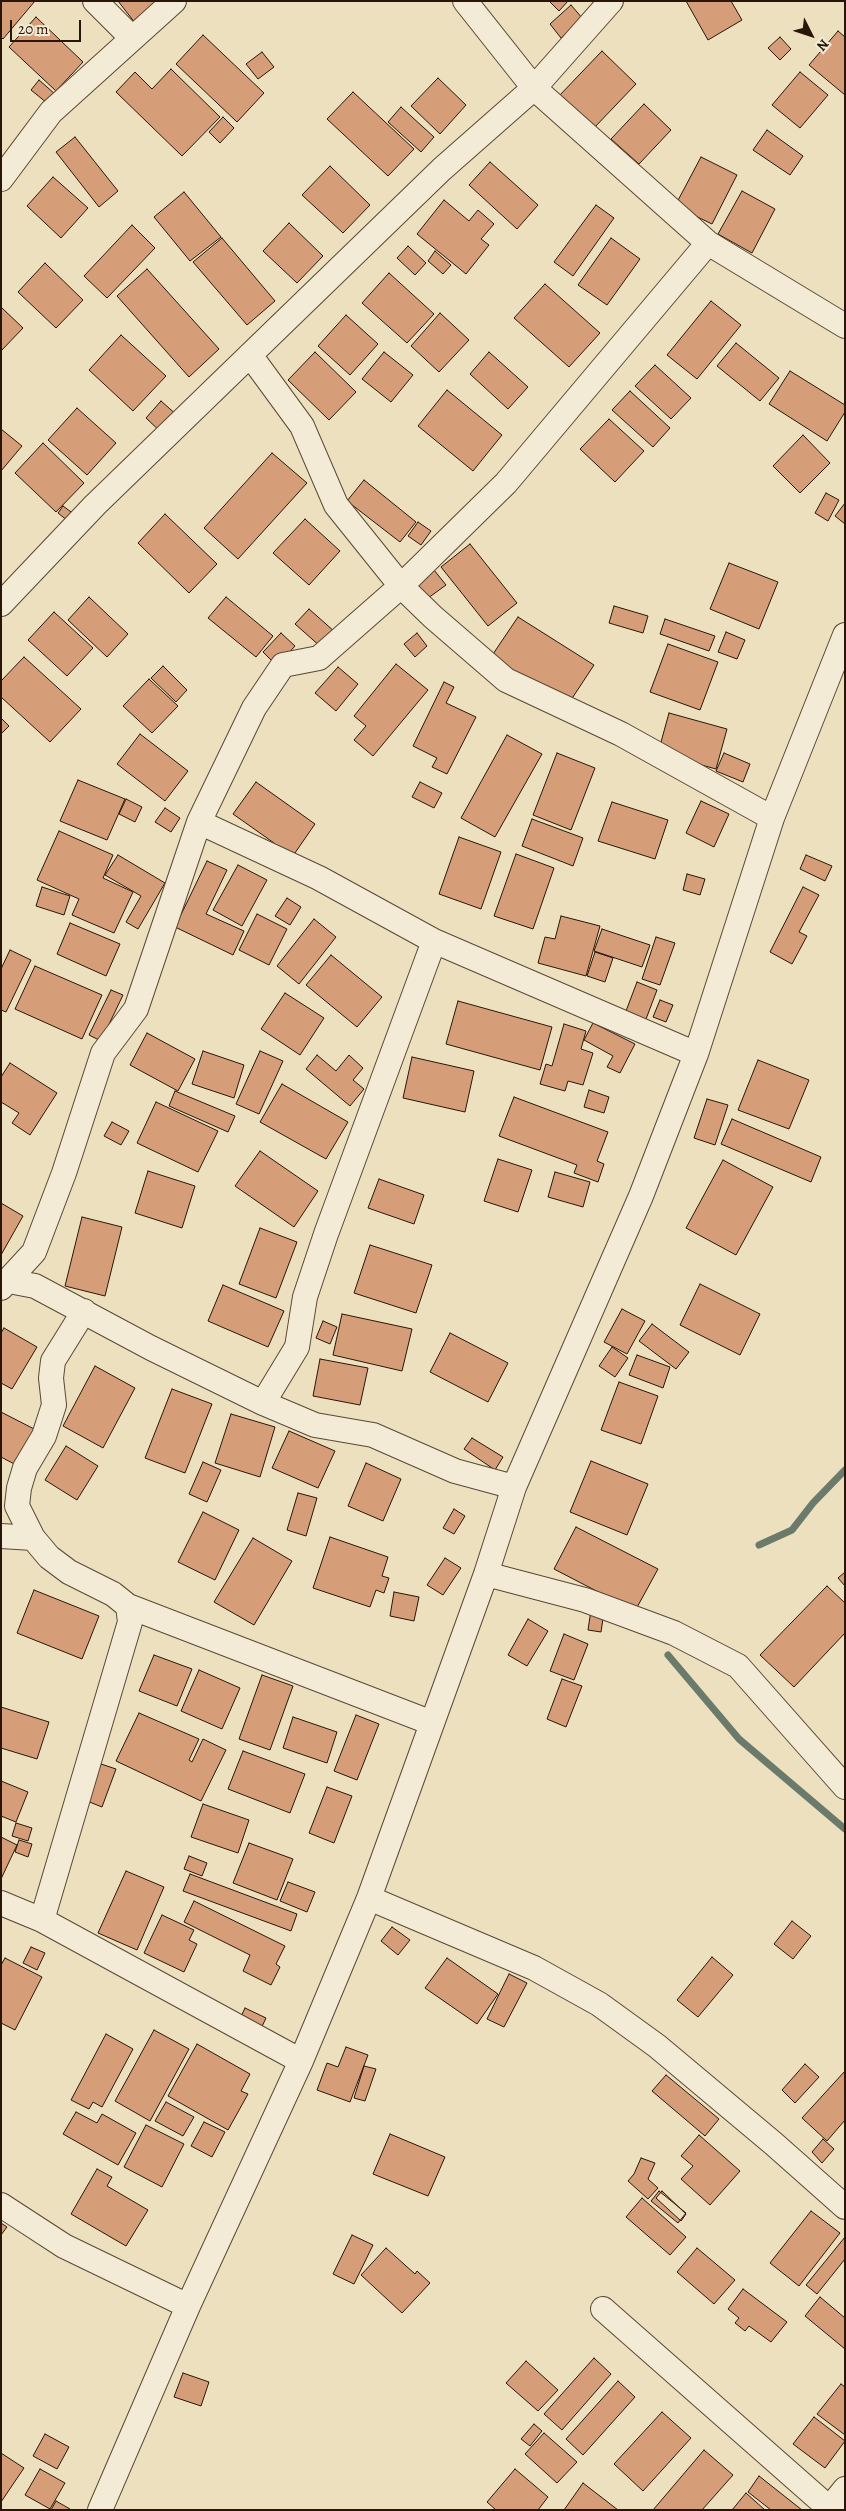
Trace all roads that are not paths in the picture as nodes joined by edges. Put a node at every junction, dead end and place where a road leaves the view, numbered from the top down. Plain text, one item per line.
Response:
1 (95, 1) edge
2 (174, 1) edge
3 (464, 1) edge
4 (611, 1) edge
5 (132, 38) junction
6 (534, 88) junction
7 (1, 179) edge
8 (708, 243) junction
9 (845, 326) edge
10 (250, 355) junction
11 (402, 586) junction
12 (1, 604) edge
13 (845, 635) edge
14 (772, 818) junction
15 (199, 822) junction
16 (434, 941) junction
17 (696, 1054) junction
18 (34, 1252) junction
19 (5, 1285) edge
20 (34, 1286) junction
21 (84, 1312) junction
22 (263, 1403) junction
23 (514, 1486) junction
24 (1, 1536) edge
25 (33, 1538) junction
26 (486, 1574) junction
27 (128, 1606) junction
28 (432, 1723) junction
29 (845, 1787) edge
30 (370, 1898) junction
31 (1, 1903) edge
32 (42, 1920) junction
33 (301, 2061) junction
34 (1, 2205) edge
35 (845, 2207) edge
36 (188, 2306) junction
37 (603, 2308) dead end
38 (845, 2489) edge
39 (829, 2509) edge
40 (100, 2510) edge

1 - 5 street
2 - 5 street
3 - 6 street
4 - 6 street
5 - 7 street
6 - 8 street
6 - 10 street
8 - 9 street
8 - 11 street
10 - 11 street
10 - 12 street
11 - 14 street
11 - 15 street
13 - 14 street
14 - 17 street
15 - 16 street
15 - 18 street
16 - 17 street
16 - 22 street
17 - 23 street
18 - 19 street
18 - 20 street
19 - 20 street
20 - 21 street
21 - 22 street
21 - 25 street
22 - 23 street
23 - 26 street
24 - 25 street
25 - 27 street
26 - 28 street
26 - 29 street
27 - 28 street
27 - 32 street
28 - 30 street
30 - 33 street
30 - 35 street
31 - 32 street
32 - 33 street
33 - 36 street
34 - 36 street
36 - 40 street
37 - 39 street
38 - 39 street

